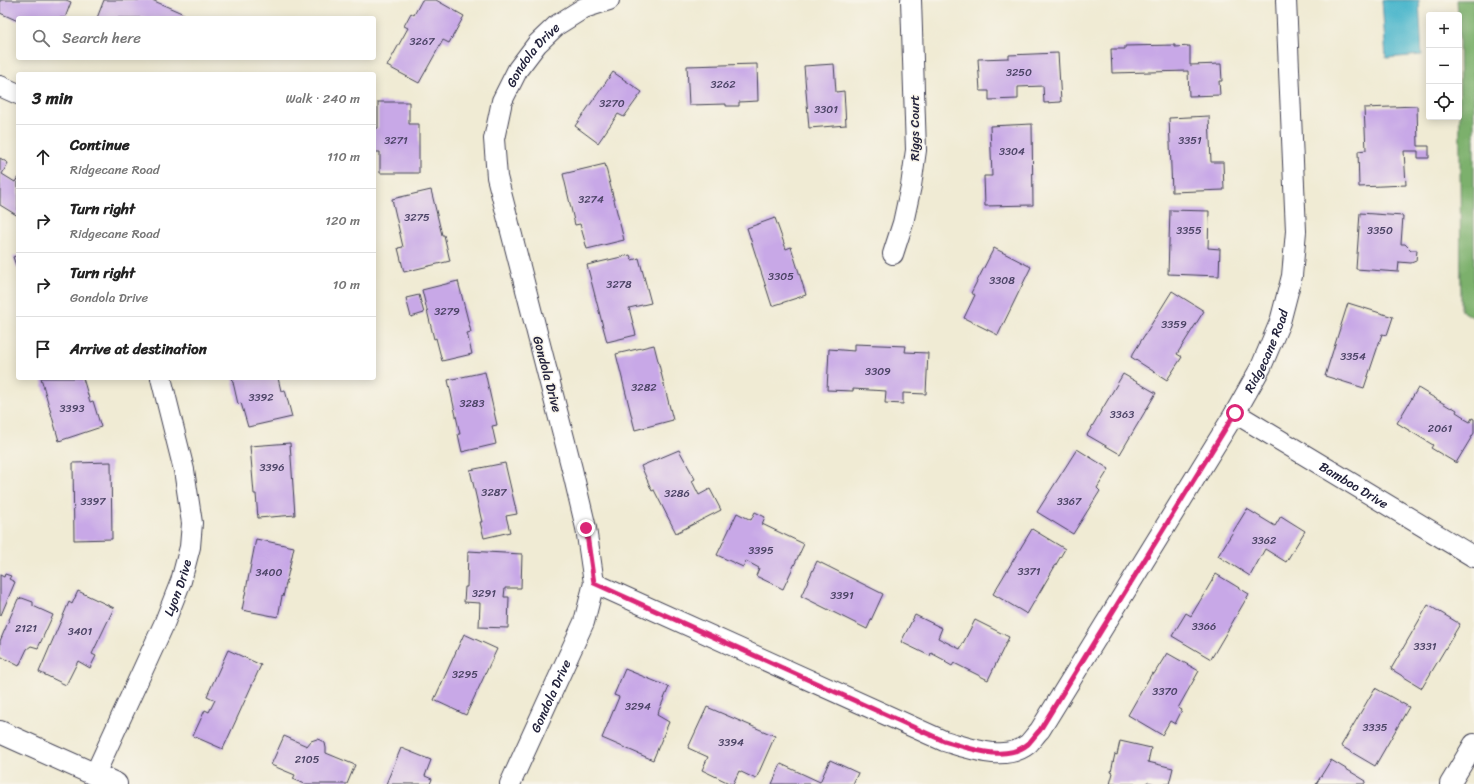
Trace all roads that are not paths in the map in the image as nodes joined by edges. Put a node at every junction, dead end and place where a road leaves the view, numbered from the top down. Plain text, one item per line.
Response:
1 (610, 0) edge
2 (911, 0) edge
3 (1286, 0) edge
4 (0, 86) edge
5 (16, 93) edge
6 (893, 254) dead end
7 (162, 380) edge
8 (1235, 413) junction
9 (1474, 557) edge
10 (594, 583) junction
11 (0, 732) edge
12 (1474, 744) edge
13 (93, 779) edge
14 (116, 784) edge
15 (510, 784) edge
16 (1450, 784) edge

1 - 10 street, Gondola Drive
2 - 6 street, Riggs Court
3 - 8 street, Ridgecane Road
4 - 5 street
7 - 13 street, Lyon Drive
8 - 9 street, Bamboo Drive
8 - 10 street, Ridgecane Road
10 - 15 street, Gondola Drive
11 - 13 street
12 - 16 street
13 - 14 street

